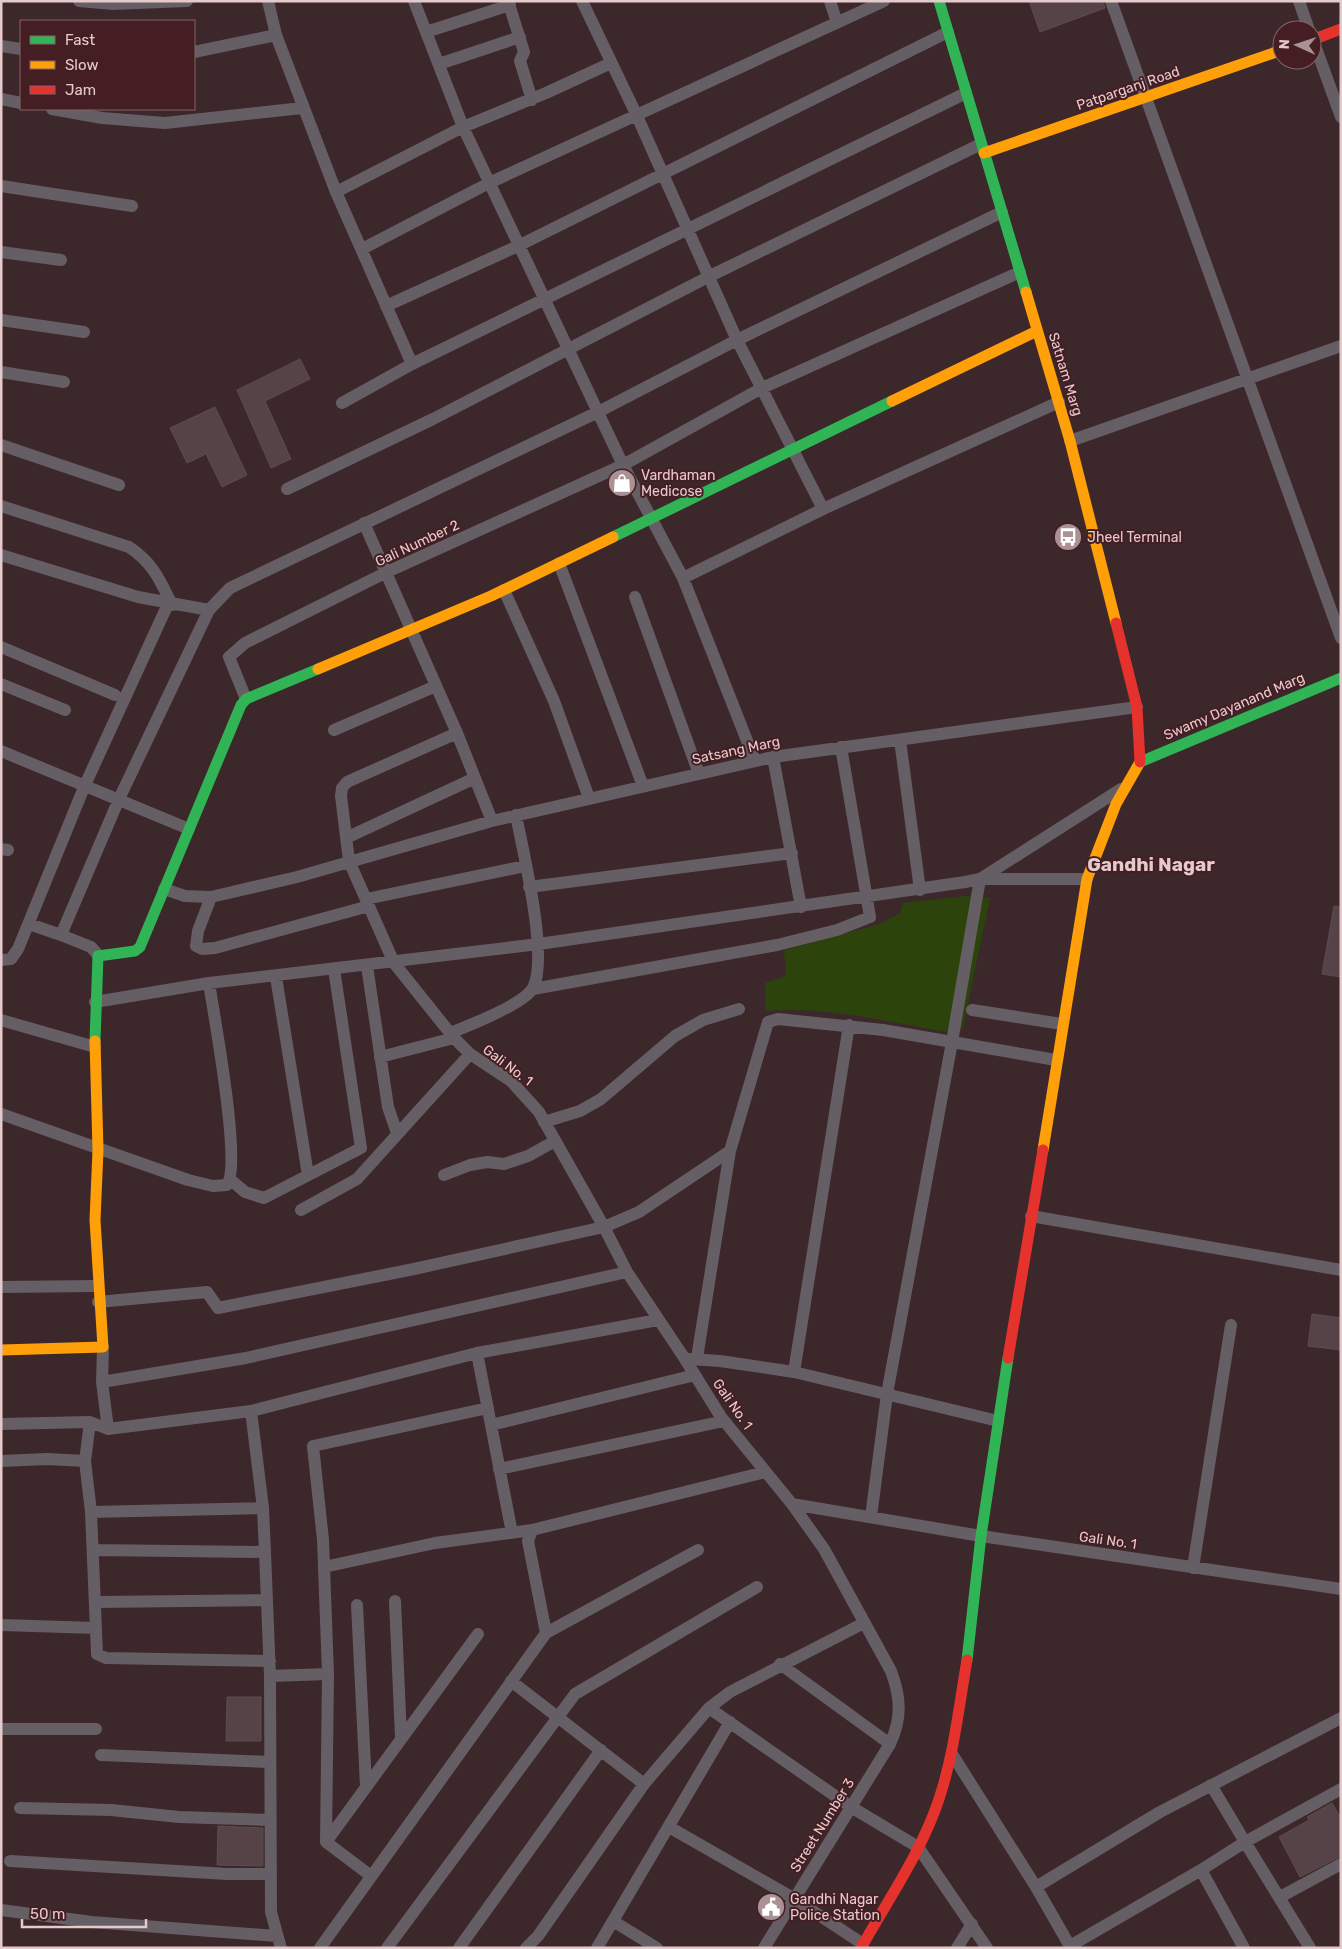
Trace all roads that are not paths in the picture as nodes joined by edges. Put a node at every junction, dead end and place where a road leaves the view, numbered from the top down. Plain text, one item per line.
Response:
1 (79, 1) edge
2 (187, 1) edge
3 (268, 1) edge
4 (414, 1) edge
5 (582, 1) edge
6 (830, 1) edge
7 (884, 1) edge
8 (938, 1) edge
9 (1111, 1) edge
10 (1300, 1) edge
11 (509, 3) edge
12 (1306, 20) edge
13 (838, 23) junction
14 (1341, 29) edge
15 (426, 32) junction
16 (948, 32) junction
17 (1322, 34) edge
18 (276, 35) junction
19 (520, 37) junction
20 (1, 46) edge
21 (20, 49) edge
22 (195, 52) edge
23 (1272, 54) edge
24 (611, 63) junction
25 (438, 64) junction
26 (1322, 65) edge
27 (966, 93) junction
28 (1146, 98) junction
29 (1, 99) edge
30 (532, 100) junction
31 (20, 103) edge
32 (302, 108) junction
33 (58, 110) edge
34 (637, 116) junction
35 (1341, 118) edge
36 (463, 127) junction
37 (983, 149) junction
38 (663, 172) junction
39 (489, 183) junction
40 (1, 186) edge
41 (336, 192) junction
42 (132, 206) dead end
43 (1002, 212) junction
44 (687, 230) junction
45 (520, 245) junction
46 (362, 249) junction
47 (1, 252) edge
48 (61, 260) dead end
49 (1020, 272) junction
50 (710, 276) junction
51 (546, 300) junction
52 (386, 306) junction
53 (1, 320) edge
54 (1037, 331) junction
55 (84, 332) dead end
56 (738, 340) junction
57 (1341, 346) edge
58 (568, 349) junction
59 (412, 364) junction
60 (1, 372) edge
61 (1249, 379) junction
62 (64, 382) dead end
63 (762, 388) junction
64 (1059, 402) junction
65 (342, 403) dead end
66 (598, 412) junction
67 (1070, 441) junction
68 (1, 444) edge
69 (794, 450) junction
70 (623, 464) junction
71 (119, 485) dead end
72 (287, 489) dead end
73 (1, 506) edge
74 (823, 509) junction
75 (651, 517) junction
76 (364, 523) junction
77 (1, 555) edge
78 (559, 562) junction
79 (388, 572) junction
80 (683, 578) junction
81 (504, 590) junction
82 (635, 597) dead end
83 (170, 605) junction
84 (209, 610) junction
85 (411, 630) junction
86 (1341, 638) edge
87 (1, 647) edge
88 (1341, 678) edge
89 (1, 684) edge
90 (436, 686) junction
91 (115, 695) dead end
92 (246, 699) junction
93 (1137, 707) junction
94 (65, 710) dead end
95 (334, 730) dead end
96 (457, 733) junction
97 (900, 740) junction
98 (841, 747) junction
99 (1, 751) edge
100 (773, 757) junction
101 (755, 761) junction
102 (1140, 762) junction
103 (699, 774) junction
104 (475, 778) junction
105 (84, 785) junction
106 (643, 786) junction
107 (1121, 789) junction
108 (589, 798) junction
109 (119, 799) junction
110 (516, 815) junction
111 (492, 821) junction
112 (189, 828) junction
113 (346, 838) junction
114 (792, 853) junction
115 (349, 861) junction
116 (525, 866) junction
117 (980, 879) junction
118 (1087, 879) junction
119 (529, 888) junction
120 (164, 889) junction
121 (920, 890) junction
122 (211, 897) junction
123 (868, 898) junction
124 (368, 903) junction
125 (801, 907) junction
126 (29, 924) junction
127 (61, 935) junction
128 (539, 944) junction
129 (98, 955) junction
130 (1, 960) edge
131 (394, 963) junction
132 (367, 966) junction
133 (334, 969) junction
134 (276, 977) junction
135 (209, 983) junction
136 (533, 988) junction
137 (95, 1002) junction
138 (739, 1009) dead end
139 (972, 1010) dead end
140 (1, 1020) edge
141 (1062, 1024) junction
142 (848, 1025) junction
143 (452, 1035) junction
144 (952, 1042) junction
145 (95, 1047) junction
146 (470, 1054) junction
147 (380, 1057) junction
148 (1056, 1060) junction
149 (1, 1114) edge
150 (544, 1122) junction
151 (397, 1133) junction
152 (555, 1141) junction
153 (98, 1150) junction
154 (730, 1151) junction
155 (308, 1175) junction
156 (444, 1176) dead end
157 (231, 1180) junction
158 (301, 1210) dead end
159 (1031, 1216) junction
160 (604, 1227) junction
161 (1341, 1270) edge
162 (627, 1272) junction
163 (97, 1286) junction
164 (1, 1287) edge
165 (98, 1302) junction
166 (658, 1320) junction
167 (1231, 1325) dead end
168 (102, 1347) junction
169 (1, 1350) edge
170 (477, 1354) junction
171 (691, 1359) junction
172 (794, 1372) junction
173 (695, 1375) junction
174 (102, 1382) junction
175 (886, 1394) junction
176 (488, 1408) junction
177 (250, 1411) junction
178 (724, 1421) junction
179 (998, 1421) junction
180 (90, 1422) junction
181 (1, 1424) edge
182 (491, 1425) junction
183 (108, 1429) junction
184 (1, 1461) edge
185 (84, 1461) junction
186 (499, 1469) junction
187 (765, 1472) junction
188 (792, 1504) junction
189 (263, 1508) junction
190 (91, 1512) junction
191 (871, 1517) junction
192 (532, 1530) junction
193 (512, 1533) junction
194 (980, 1536) junction
195 (93, 1550) junction
196 (698, 1550) dead end
197 (265, 1552) junction
198 (324, 1567) junction
199 (1193, 1568) junction
200 (757, 1587) dead end
201 (1341, 1589) edge
202 (267, 1600) junction
203 (395, 1601) dead end
204 (96, 1602) junction
205 (358, 1605) dead end
206 (864, 1623) junction
207 (1, 1625) edge
208 (96, 1628) junction
209 (546, 1633) junction
210 (478, 1634) dead end
211 (270, 1661) junction
212 (780, 1664) junction
213 (328, 1674) junction
214 (270, 1676) junction
215 (511, 1681) junction
216 (709, 1708) junction
217 (557, 1716) junction
218 (1341, 1718) edge
219 (730, 1722) junction
220 (1, 1729) edge
221 (96, 1729) dead end
222 (401, 1738) junction
223 (890, 1744) junction
224 (601, 1750) junction
225 (952, 1754) junction
226 (102, 1755) dead end
227 (269, 1762) junction
228 (644, 1784) junction
229 (1211, 1785) junction
230 (366, 1786) junction
231 (1341, 1789) edge
232 (852, 1807) junction
233 (20, 1808) dead end
234 (270, 1820) junction
235 (669, 1827) junction
236 (326, 1842) junction
237 (1245, 1842) junction
238 (918, 1847) junction
239 (10, 1861) dead end
240 (1341, 1864) edge
241 (1201, 1870) junction
242 (271, 1874) junction
243 (371, 1876) junction
244 (1036, 1887) junction
245 (1280, 1897) junction
246 (793, 1898) junction
247 (1, 1910) edge
248 (613, 1921) junction
249 (972, 1924) junction
250 (279, 1942) edge
251 (862, 1946) edge
252 (1070, 1947) edge
253 (320, 1948) edge
254 (387, 1948) edge
255 (459, 1948) edge
256 (526, 1948) edge
257 (597, 1948) edge
258 (657, 1948) edge
259 (764, 1948) edge
260 (957, 1948) edge
261 (987, 1948) edge
262 (1244, 1948) edge
263 (1310, 1948) edge

1 - 2 street
3 - 18 street
4 - 15 street
5 - 24 street
6 - 13 street
7 - 13 street
8 - 16 street, Satnam Marg
9 - 28 street
10 - 12 street
11 - 15 street
11 - 19 street
13 - 34 street
14 - 17 street
15 - 25 street
16 - 27 street, Satnam Marg
16 - 38 street
18 - 22 street
18 - 32 street
19 - 25 street
19 - 30 street
20 - 21 street
23 - 28 street, Patparganj Road
24 - 30 street
24 - 34 street
25 - 36 street
26 - 35 street
27 - 37 street, Satnam Marg
27 - 44 street
28 - 37 street, Patparganj Road
28 - 61 street
29 - 31 street
30 - 36 street
32 - 33 street
32 - 41 street
34 - 38 street
34 - 39 street
36 - 39 street
36 - 41 street
37 - 43 street, Satnam Marg
37 - 50 street
38 - 44 street
38 - 45 street
39 - 45 street
39 - 46 street
40 - 42 street
41 - 46 street
43 - 49 street, Satnam Marg
43 - 56 street
44 - 50 street
44 - 51 street
45 - 51 street
45 - 52 street
46 - 52 street
47 - 48 street
49 - 54 street, Satnam Marg
49 - 63 street, Gali Number 2
50 - 56 street
50 - 58 street
51 - 58 street
51 - 59 street
52 - 59 street
53 - 55 street
54 - 64 street, Satnam Marg
54 - 69 street
56 - 63 street
56 - 66 street
57 - 61 street
58 - 66 street
58 - 72 street
59 - 65 street
60 - 62 street
61 - 67 street
61 - 86 street
63 - 69 street
63 - 70 street, Gali Number 2
64 - 67 street, Satnam Marg
64 - 74 street
66 - 70 street
66 - 76 street
67 - 93 street, Satnam Marg
68 - 71 street
69 - 74 street
69 - 75 street
70 - 75 street
70 - 79 street, Gali Number 2
73 - 83 street
74 - 80 street
75 - 78 street
75 - 80 street
76 - 79 street
76 - 84 street
77 - 83 street
78 - 81 street
78 - 106 street
79 - 85 street
79 - 92 street, Gali Number 2
80 - 101 street
81 - 85 street
81 - 108 street
82 - 103 street
83 - 84 street
83 - 105 street
84 - 109 street
85 - 90 street
85 - 92 street
87 - 91 street
88 - 102 street, Swamy Dayanand Marg
89 - 94 street
90 - 95 street
90 - 96 street
92 - 112 street
93 - 97 street, Satsang Marg
93 - 102 street, Satnam Marg
96 - 104 street
96 - 113 street, Gali No. 1
97 - 98 street, Satsang Marg
97 - 121 street
98 - 100 street, Satsang Marg
98 - 123 street
99 - 105 street
100 - 101 street, Satsang Marg
100 - 114 street
101 - 103 street, Satsang Marg
102 - 107 street
103 - 106 street, Satsang Marg
104 - 111 street
104 - 113 street
105 - 109 street
105 - 126 street
106 - 108 street, Satsang Marg
107 - 117 street
107 - 118 street
108 - 110 street, Satsang Marg
109 - 112 street
109 - 127 street
110 - 111 street, Satsang Marg
110 - 116 street
111 - 115 street, Satsang Marg
112 - 120 street
113 - 115 street, Gali No. 1
114 - 119 street
114 - 125 street
115 - 122 street, Satsang Marg
115 - 124 street, Gali No. 1
116 - 119 street
116 - 124 street
117 - 118 street
117 - 121 street
117 - 144 street
118 - 141 street
119 - 128 street
120 - 122 street, Satsang Marg
120 - 129 street
121 - 123 street
122 - 124 street
123 - 125 street
123 - 136 street
124 - 131 street, Gali No. 1
125 - 128 street
126 - 127 street
126 - 130 street
127 - 129 street
128 - 131 street
128 - 136 street
129 - 137 street
131 - 132 street
131 - 143 street, Gali No. 1
132 - 133 street
132 - 147 street
133 - 134 street
133 - 155 street
134 - 135 street
134 - 155 street
135 - 137 street
135 - 157 street
136 - 143 street
137 - 145 street
138 - 150 street
139 - 141 street
140 - 145 street
141 - 148 street
142 - 144 street
142 - 154 street
142 - 172 street
143 - 146 street, Gali No. 1
143 - 147 street
144 - 148 street
144 - 175 street
145 - 153 street
146 - 150 street, Gali No. 1
146 - 151 street
147 - 151 street
148 - 159 street
149 - 153 street
150 - 152 street, Gali No. 1
151 - 158 street
152 - 156 street
152 - 160 street, Gali No. 1
153 - 157 street
153 - 163 street
154 - 160 street
154 - 171 street
155 - 157 street
159 - 161 street
159 - 179 street
160 - 162 street, Gali No. 1
160 - 165 street
162 - 166 street, Gali No. 1
162 - 174 street
163 - 164 street
163 - 165 street
165 - 168 street
166 - 170 street
166 - 171 street, Gali No. 1
167 - 199 street
168 - 169 street
168 - 174 street
170 - 176 street
170 - 177 street
171 - 172 street
171 - 173 street, Gali No. 1
172 - 175 street
173 - 178 street, Gali No. 1
173 - 182 street
174 - 183 street
175 - 179 street
175 - 191 street
176 - 182 street
176 - 198 street
177 - 183 street
177 - 189 street
178 - 186 street
178 - 187 street, Gali No. 1
179 - 194 street
180 - 181 street
180 - 183 street
180 - 185 street
182 - 186 street
184 - 185 street
185 - 190 street
186 - 193 street
187 - 188 street, Gali No. 1
187 - 192 street
188 - 191 street, Gali No. 1
188 - 206 street
189 - 190 street
189 - 197 street
190 - 195 street
191 - 194 street, Gali No. 1
192 - 193 street
192 - 209 street
193 - 198 street
194 - 199 street, Gali No. 1
194 - 225 street
195 - 197 street
195 - 204 street
196 - 209 street
197 - 202 street
198 - 213 street
199 - 201 street, Gali No. 1
200 - 217 street
202 - 204 street
202 - 211 street
203 - 222 street
204 - 208 street
205 - 230 street
206 - 212 street
206 - 223 street, Street Number 3
207 - 208 street
208 - 211 street
209 - 215 street
210 - 222 street
211 - 214 street
212 - 216 street
212 - 223 street
213 - 214 street
213 - 236 street
214 - 227 street
215 - 217 street
215 - 243 street
216 - 219 street
216 - 228 street
217 - 224 street
217 - 254 street
218 - 229 street
219 - 232 street
219 - 235 street
220 - 221 street
222 - 230 street
223 - 232 street, Street Number 3
224 - 228 street
224 - 255 street
225 - 238 street
225 - 244 street
226 - 227 street
227 - 234 street
228 - 256 street
229 - 237 street
229 - 244 street
230 - 236 street
231 - 237 street
232 - 238 street
232 - 246 street, Street Number 3
233 - 234 street
234 - 242 street
235 - 246 street
235 - 248 street
236 - 243 street
237 - 241 street
237 - 245 street
238 - 249 street
238 - 251 street
239 - 242 street
240 - 245 street
241 - 252 street
241 - 262 street
242 - 250 street
243 - 253 street
244 - 252 street
245 - 263 street
246 - 251 street
246 - 259 street, Street Number 3
247 - 250 street
248 - 257 street
248 - 258 street
249 - 260 street
249 - 261 street

